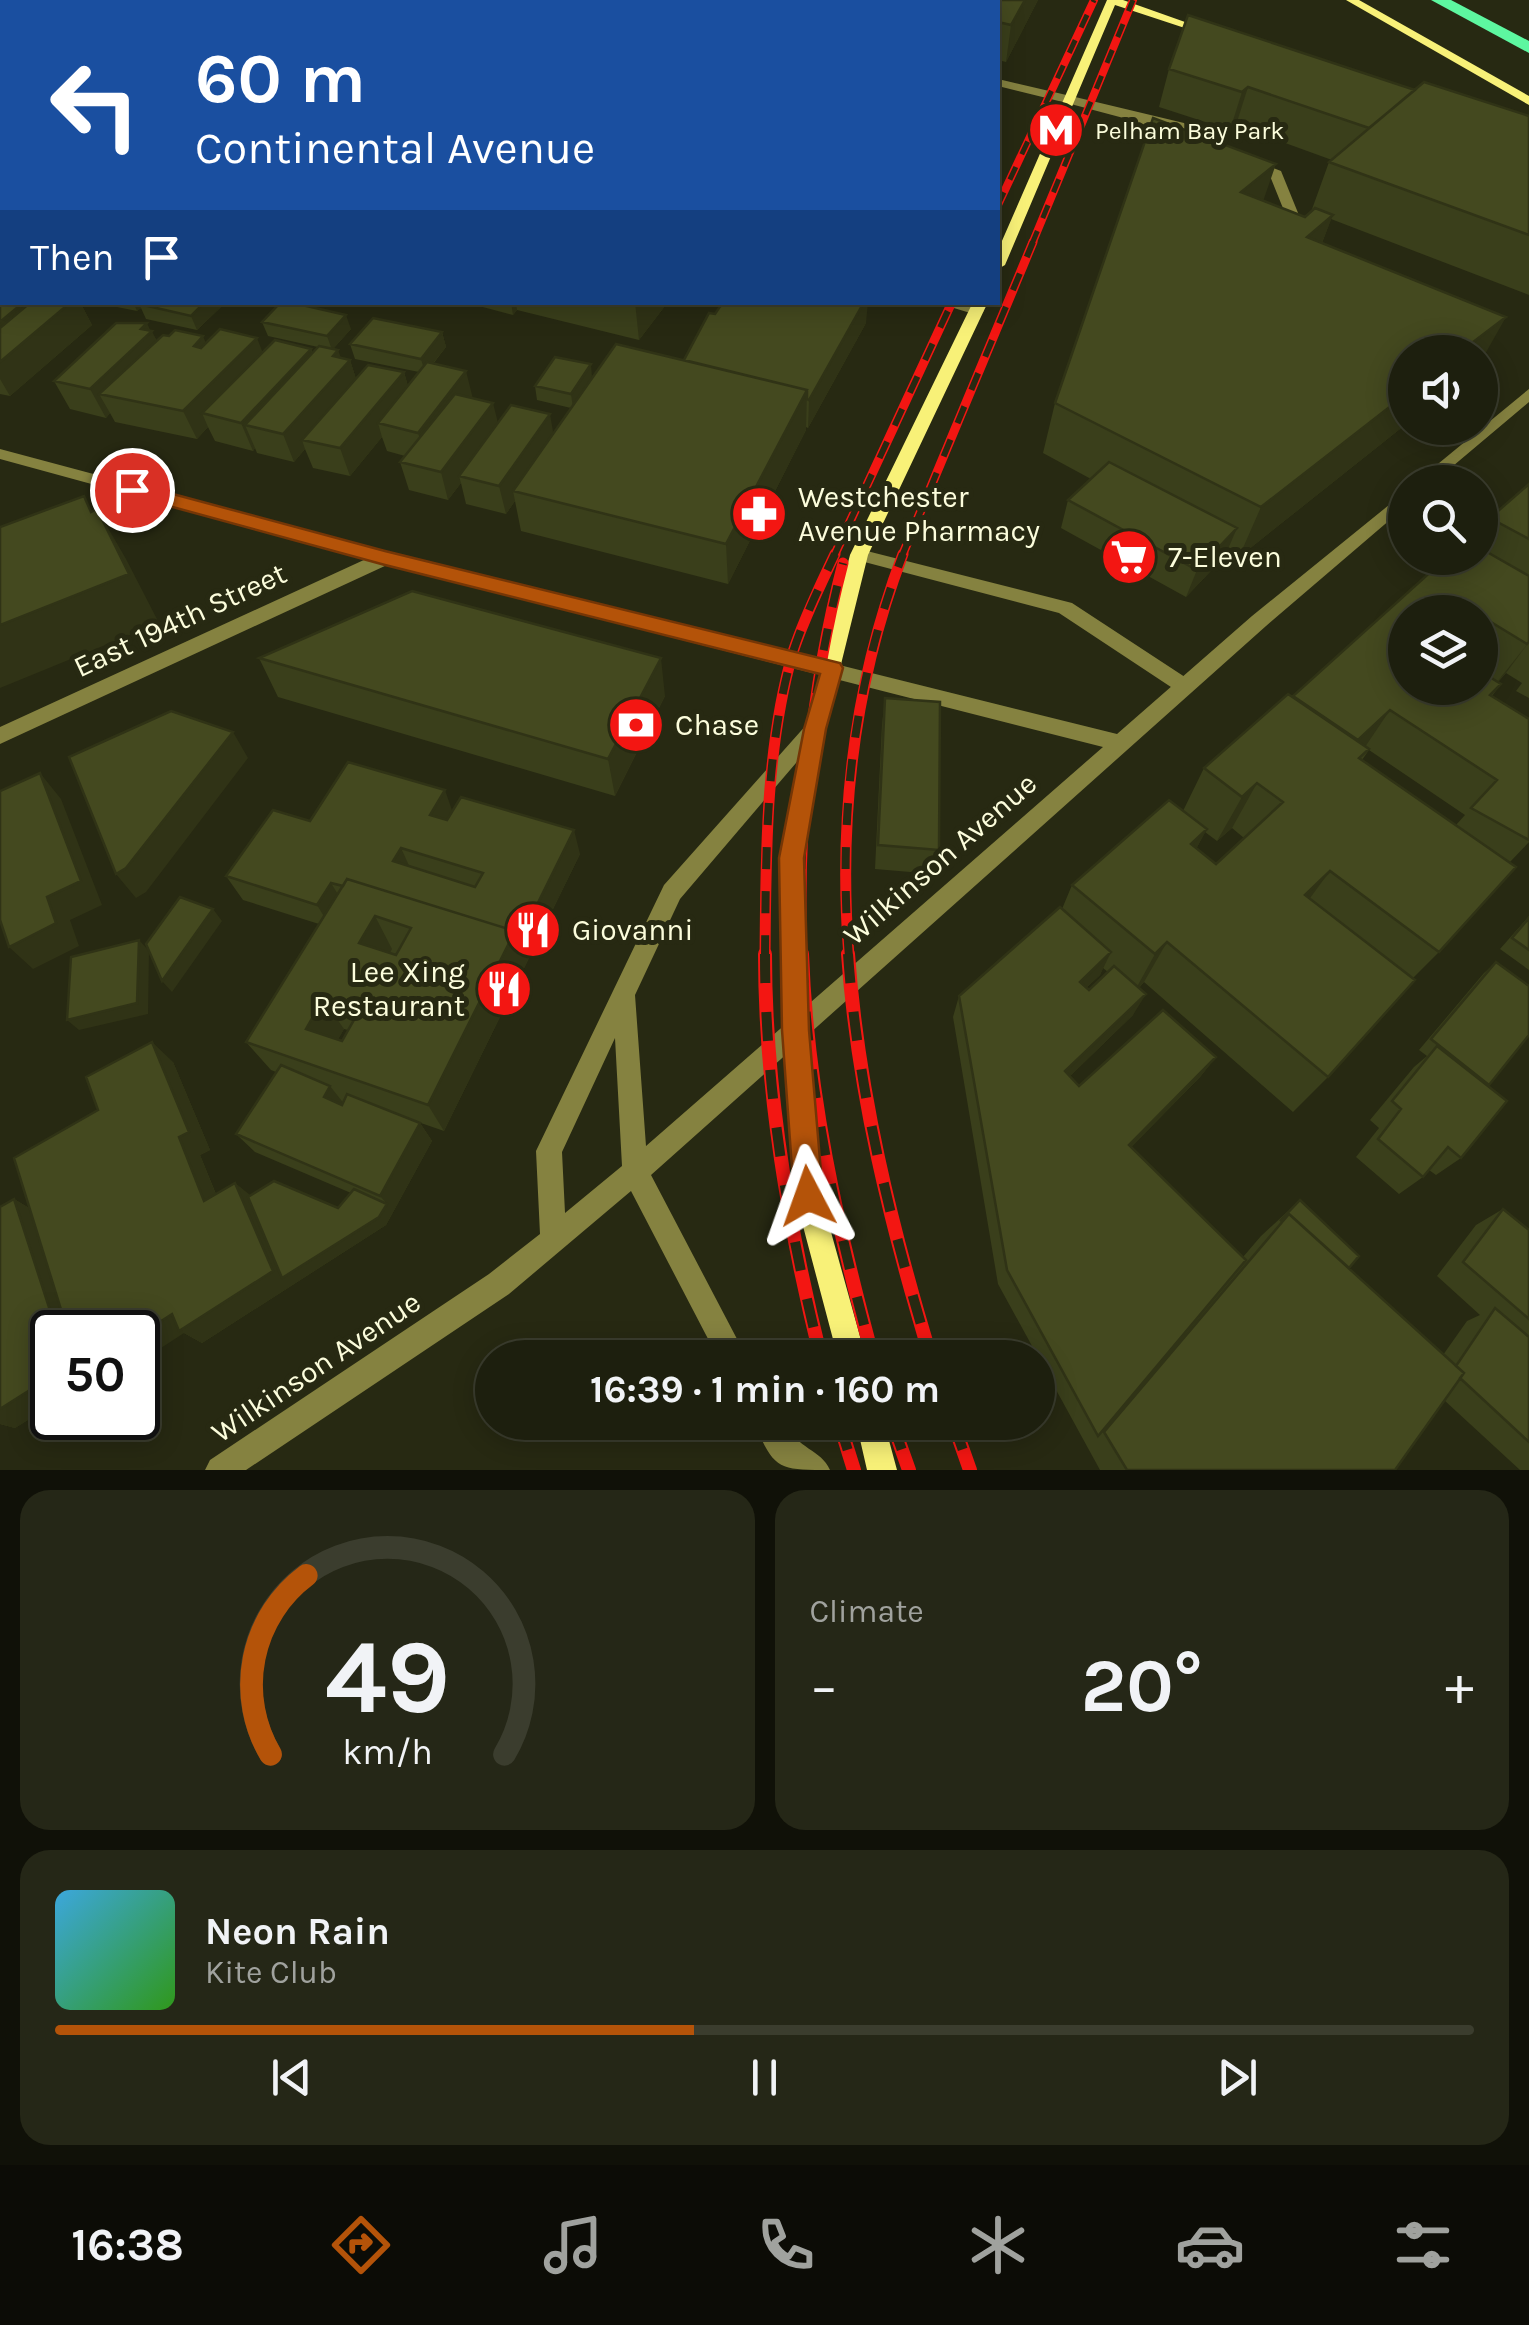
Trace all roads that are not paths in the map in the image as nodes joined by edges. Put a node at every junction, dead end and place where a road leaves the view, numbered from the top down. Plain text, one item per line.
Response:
1 (1112, 0) edge
2 (1351, 0) edge
3 (1438, 0) edge
4 (1217, 36) edge
5 (1529, 48) edge
6 (1000, 83) edge
7 (1071, 100) junction
8 (1529, 101) edge
9 (1216, 149) edge
10 (1230, 155) edge
11 (1320, 248) edge
12 (1000, 260) edge
13 (979, 307) edge
14 (1529, 394) edge
15 (0, 454) edge
16 (1444, 465) edge
17 (1388, 512) edge
18 (859, 555) junction
19 (385, 558) junction
20 (832, 668) junction
21 (1184, 686) junction
22 (815, 729) junction
23 (0, 736) edge
24 (1120, 743) junction
25 (624, 995) junction
26 (796, 1030) junction
27 (635, 1172) junction
28 (554, 1239) junction
29 (724, 1340) edge
30 (847, 1340) edge
31 (778, 1440) edge
32 (874, 1440) edge
33 (220, 1470) edge
34 (815, 1470) edge
35 (882, 1470) edge

1 - 4 main road
1 - 7 main road
2 - 8 main road
3 - 5 highway
6 - 7 street
7 - 9 street
7 - 12 main road
10 - 11 street
13 - 18 main road
14 - 16 street
15 - 19 street
17 - 21 street, Wilkinson Avenue
18 - 20 main road
18 - 21 street
19 - 20 street
19 - 23 street, East 194th Street
20 - 22 main road
20 - 24 street
21 - 24 street, Wilkinson Avenue
22 - 25 street
22 - 26 main road
24 - 26 street, Wilkinson Avenue
25 - 27 street
25 - 28 street
26 - 27 street, Wilkinson Avenue
26 - 30 main road
27 - 28 street, Wilkinson Avenue
27 - 29 street
28 - 33 street, Wilkinson Avenue
31 - 34 street
32 - 35 main road

